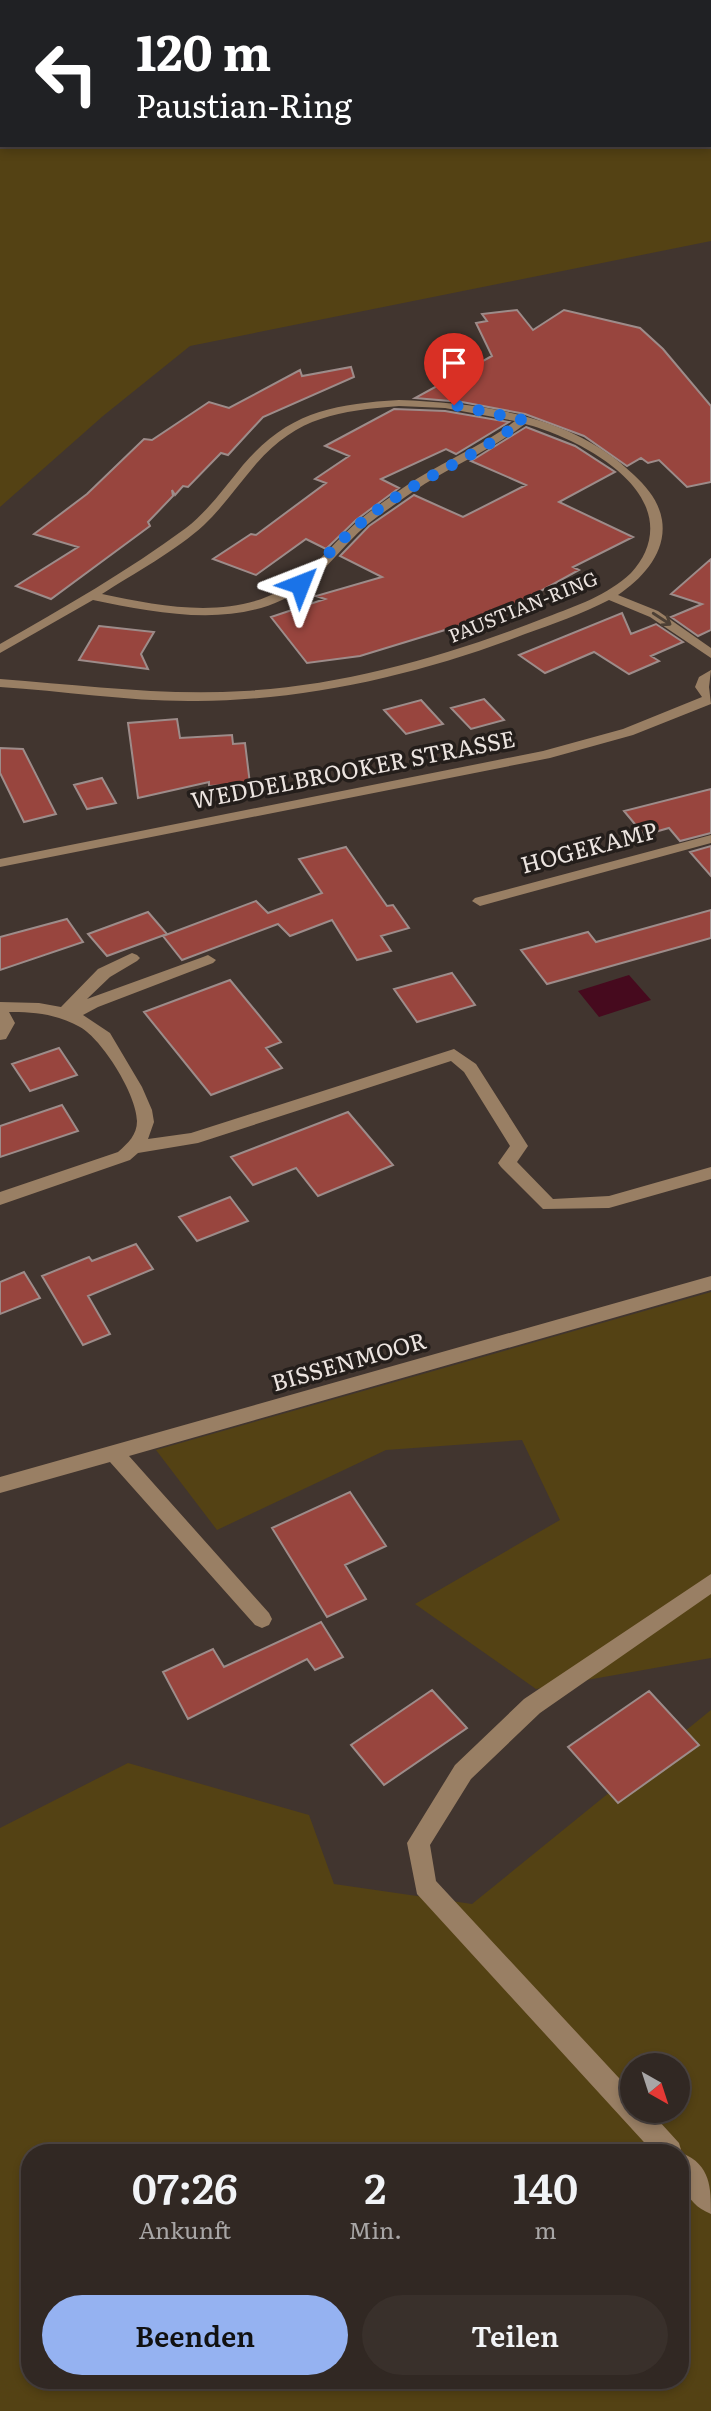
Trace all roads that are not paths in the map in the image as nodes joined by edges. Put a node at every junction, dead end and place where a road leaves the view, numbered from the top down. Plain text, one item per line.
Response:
1 (523, 420) junction
2 (608, 595) junction
3 (93, 596) junction
4 (0, 649) edge
5 (711, 654) edge
6 (711, 674) edge
7 (0, 683) edge
8 (710, 700) edge
9 (711, 839) edge
10 (0, 863) edge
11 (480, 901) dead end
12 (132, 958) dead end
13 (208, 960) dead end
14 (0, 1008) edge
15 (67, 1014) junction
16 (0, 1035) edge
17 (136, 1147) junction
18 (711, 1173) edge
19 (0, 1199) edge
20 (711, 1283) edge
21 (114, 1453) junction
22 (0, 1485) edge
23 (711, 1583) edge
24 (262, 1619) dead end
25 (663, 2144) edge
26 (689, 2175) edge
27 (711, 2201) edge

1 - 2 street, PAUSTIAN-RING
1 - 3 street
1 - 3 street, PAUSTIAN-RING
2 -> 5 street
2 - 7 street, PAUSTIAN-RING
3 - 4 street, PAUSTIAN-RING
6 - 8 street, WEDDELBROOKER STRASSE
8 - 10 street, WEDDELBROOKER STRASSE
9 - 11 street, HOGEKAMP
12 - 15 street
13 - 15 street
14 - 15 street
14 - 16 street
15 - 17 street
17 - 18 street
17 - 19 street
20 - 21 street, BISSENMOOR
21 - 22 street, BISSENMOOR
21 - 24 street
23 - 25 street
26 - 27 street

